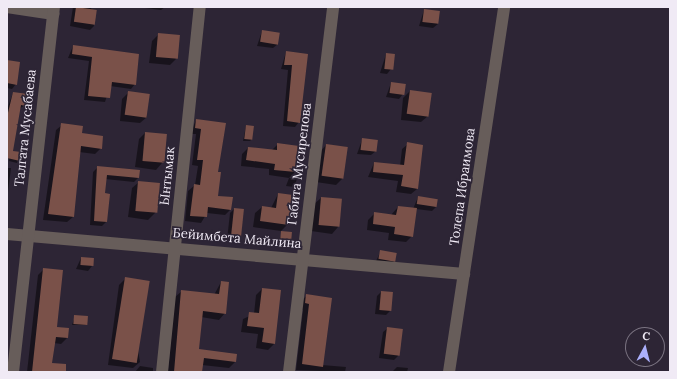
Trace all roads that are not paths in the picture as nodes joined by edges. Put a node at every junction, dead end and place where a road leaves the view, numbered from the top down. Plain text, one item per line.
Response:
1 (7, 7) edge
2 (200, 7) edge
3 (333, 7) edge
4 (504, 7) edge
5 (54, 10) edge
6 (7, 234) edge
7 (28, 236) junction
8 (174, 246) junction
9 (302, 259) junction
10 (464, 274) junction
11 (13, 372) edge
12 (162, 372) edge
13 (289, 372) edge
14 (450, 372) edge

1 - 5 street
2 - 8 street, Ынтымак
3 - 9 street, Габита Мусирепова
4 - 10 street, Толепа Ибраимова
5 - 7 street, Талгата Мусабаева
6 - 7 street, Бейимбета Майлина
7 - 8 street, Бейимбета Майлина
7 - 11 street, Талгата Мусабаева
8 - 9 street, Бейимбета Майлина
8 - 12 street, Ынтымак
9 - 10 street, Бейимбета Майлина
9 - 13 street, Габита Мусирепова
10 - 14 street, Толепа Ибраимова

